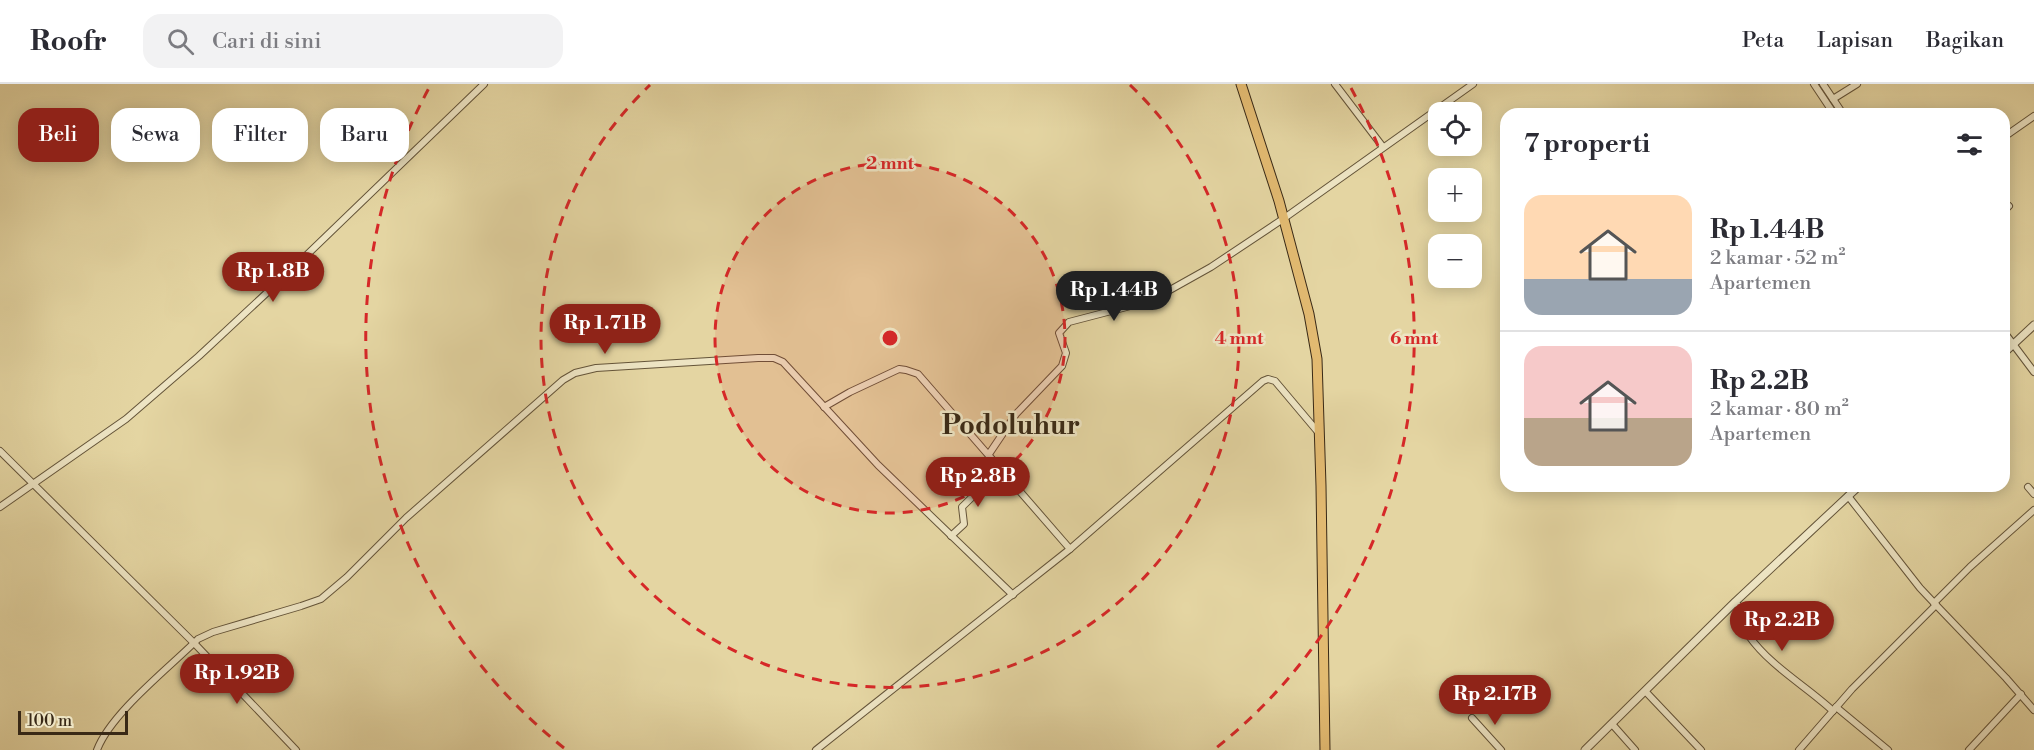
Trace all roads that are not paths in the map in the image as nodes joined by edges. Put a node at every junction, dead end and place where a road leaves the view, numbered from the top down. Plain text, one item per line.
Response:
1 (484, 84) edge
2 (1241, 84) edge
3 (1335, 84) edge
4 (1473, 84) edge
5 (1814, 84) edge
6 (1823, 84) edge
7 (1857, 84) edge
8 (1833, 99) junction
9 (1830, 108) edge
10 (1840, 108) edge
11 (2034, 116) edge
12 (2010, 133) edge
13 (1381, 143) junction
14 (1283, 218) junction
15 (2034, 326) edge
16 (2010, 340) edge
17 (2013, 344) junction
18 (2010, 347) edge
19 (2034, 372) edge
20 (824, 407) junction
21 (1320, 434) junction
22 (0, 451) edge
23 (989, 454) junction
24 (1001, 469) junction
25 (32, 484) junction
26 (2028, 487) dead end
27 (1852, 492) edge
28 (2034, 494) edge
29 (1848, 496) junction
30 (0, 507) edge
31 (2034, 510) edge
32 (951, 536) junction
33 (1070, 549) junction
34 (1013, 595) junction
35 (1735, 602) junction
36 (1935, 604) junction
37 (194, 643) junction
38 (1646, 692) junction
39 (2021, 694) junction
40 (1834, 709) junction
41 (2034, 710) edge
42 (1472, 718) dead end
43 (1612, 724) junction
44 (1974, 744) junction
45 (97, 750) edge
46 (296, 750) edge
47 (816, 750) edge
48 (1325, 750) edge
49 (1501, 750) edge
50 (1586, 750) edge
51 (1635, 750) edge
52 (1701, 750) edge
53 (1799, 750) edge
54 (1888, 750) edge
55 (1969, 750) edge
56 (1980, 750) edge

1 - 25 street
2 - 14 highway
3 - 13 street
4 - 13 street
5 - 9 street
6 - 8 street
7 - 8 street
8 - 10 street
11 - 12 street
13 - 14 street
14 - 21 highway
14 - 23 street
15 - 17 street
16 - 17 street
17 - 18 street
17 - 19 street
20 - 23 street
20 - 32 street
20 - 37 street
21 - 33 street
21 - 48 highway
22 - 25 street
23 - 24 street
24 - 32 street
24 - 33 street
25 - 30 street
25 - 37 street
26 - 28 street
27 - 29 street
29 - 35 street
29 - 36 street
31 - 36 street
32 - 34 street
33 - 34 street
34 - 47 street
35 - 38 street
35 - 40 street
36 - 39 street
36 - 40 street
37 - 45 street
37 - 46 street
38 - 43 street
38 - 52 street
39 - 41 street
39 - 44 street
40 - 53 street
40 - 54 street
42 - 49 street
43 - 50 street
43 - 51 street
44 - 55 street
44 - 56 street

